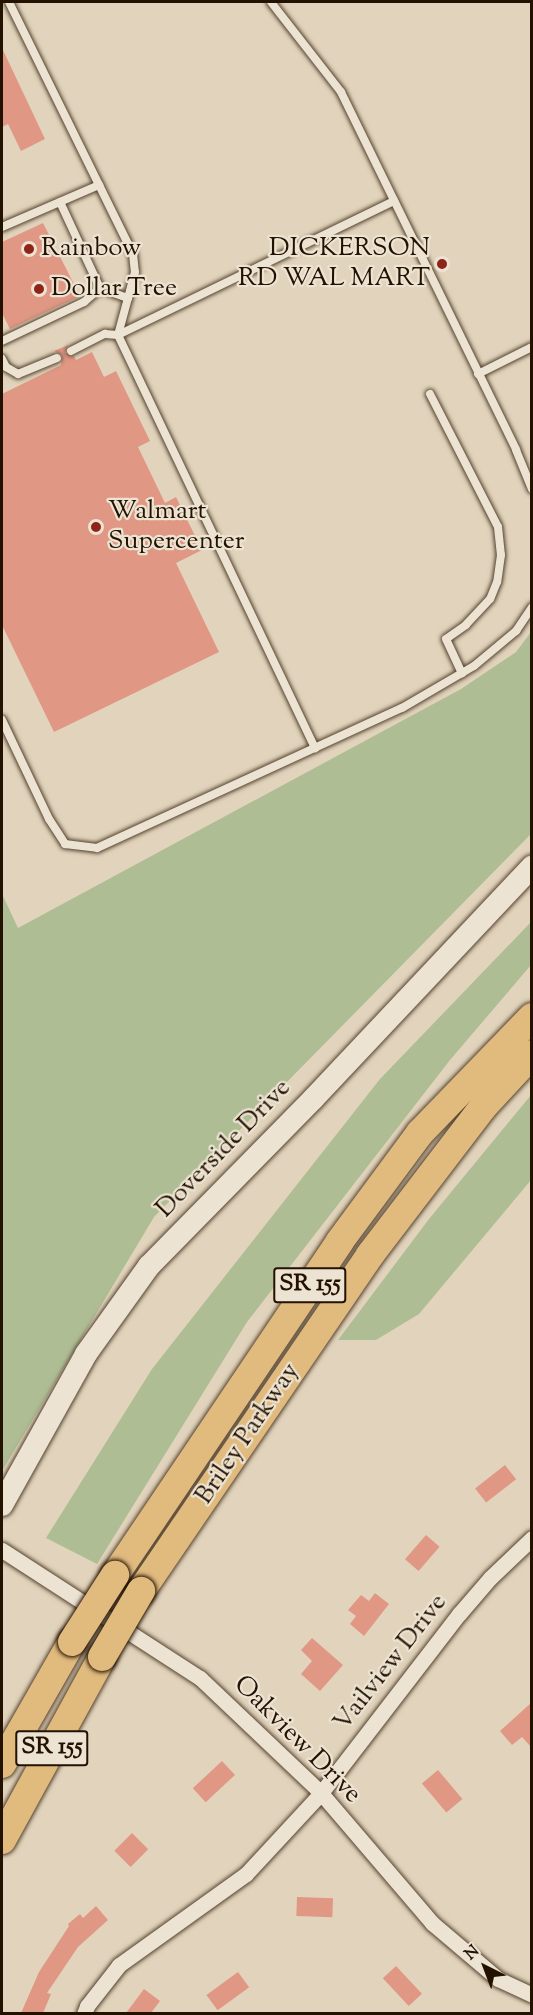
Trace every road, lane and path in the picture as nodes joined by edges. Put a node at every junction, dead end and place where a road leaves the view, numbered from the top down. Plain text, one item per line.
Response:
1 (9, 2) edge
2 (271, 2) edge
3 (99, 185) junction
4 (394, 201) junction
5 (60, 202) junction
6 (2, 227) edge
7 (100, 288) junction
8 (128, 298) junction
9 (118, 334) junction
10 (2, 341) edge
11 (531, 347) edge
12 (71, 351) dead end
13 (57, 358) dead end
14 (2, 359) edge
15 (478, 374) junction
16 (430, 394) dead end
17 (531, 489) edge
18 (531, 607) edge
19 (462, 673) junction
20 (2, 720) edge
21 (315, 748) junction
22 (531, 867) edge
23 (531, 999) edge
24 (531, 1017) edge
25 (531, 1054) edge
26 (531, 1078) edge
27 (420, 1133) junction
28 (370, 1255) junction
29 (2, 1504) edge
30 (531, 1538) edge
31 (2, 1550) edge
32 (2, 1764) edge
33 (321, 1793) junction
34 (2, 1840) edge
35 (531, 1995) edge
36 (84, 2013) edge

1 - 3 lane
2 - 4 lane
3 - 5 lane
3 - 8 lane
4 - 9 lane
4 - 15 lane
5 - 6 lane
5 - 7 lane
7 - 8 lane
7 - 10 lane
8 - 9 lane
9 - 12 lane
9 - 21 lane
11 - 15 lane
13 - 14 lane
15 - 17 lane
16 - 19 lane
18 - 19 lane
19 - 21 lane
20 - 21 lane
22 - 29 street, Doverside Drive
23 - 27 highway
24 - 27 highway, Briley Parkway / SR 155
25 - 28 highway, Briley Parkway / SR 155
26 - 28 highway
27 - 32 highway, Briley Parkway / SR 155, bridge
28 - 34 highway, Briley Parkway / SR 155, bridge
30 - 33 street, Vailview Drive
31 - 33 street, Oakview Drive
33 - 35 street, Oakview Drive
33 - 36 street, Vailview Drive

